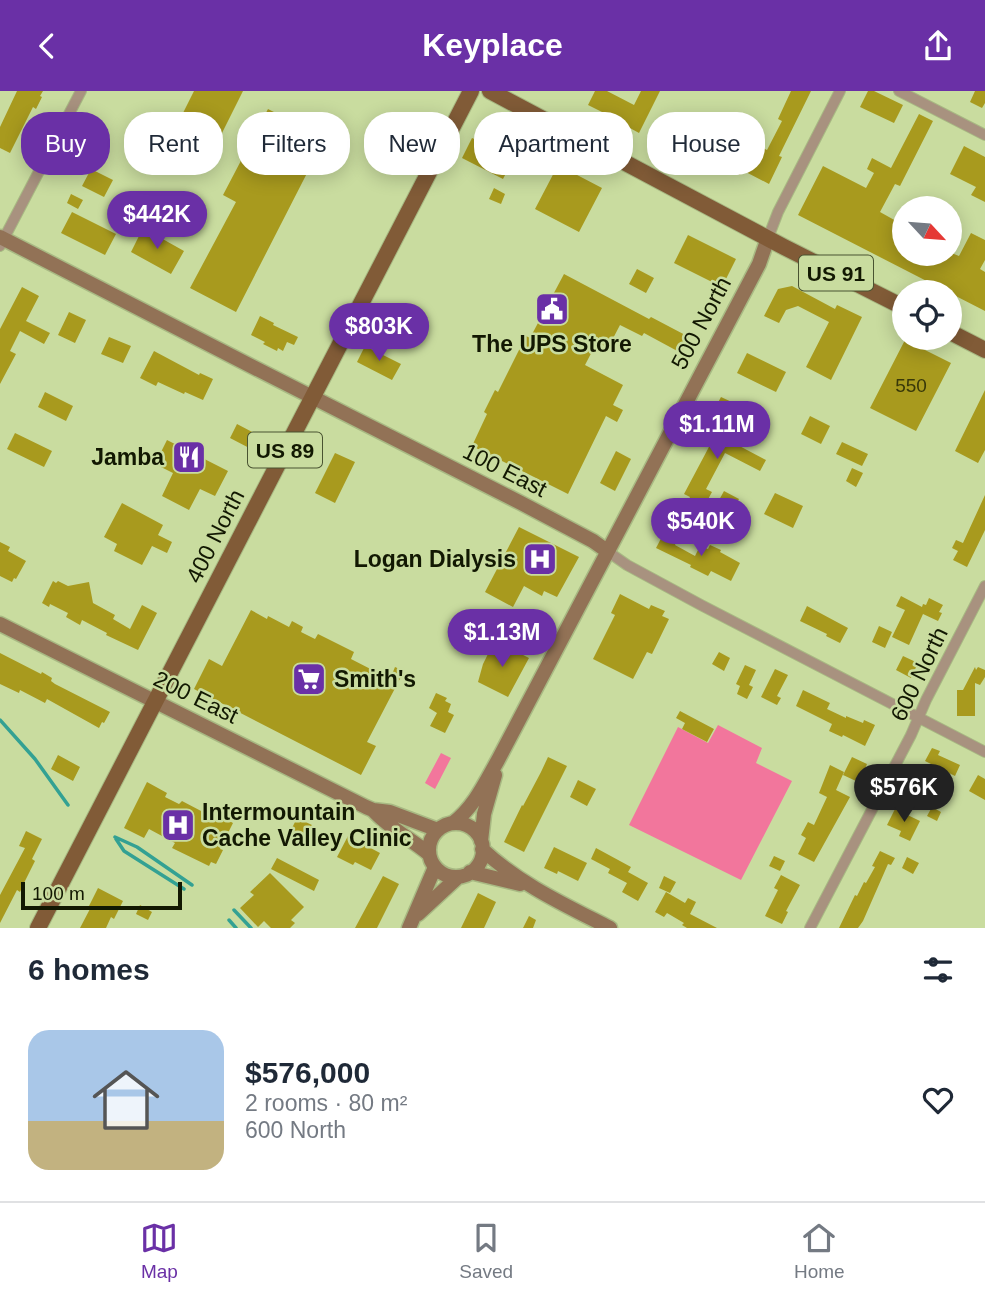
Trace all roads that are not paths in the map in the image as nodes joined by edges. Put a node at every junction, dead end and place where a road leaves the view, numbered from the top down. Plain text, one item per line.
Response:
1 (81, 91) edge
2 (471, 91) edge
3 (490, 91) edge
4 (840, 91) edge
5 (899, 91) edge
6 (985, 135) edge
7 (768, 238) junction
8 (1, 241) edge
9 (892, 301) edge
10 (962, 338) edge
11 (985, 350) edge
12 (313, 397) junction
13 (607, 551) junction
14 (985, 586) edge
15 (0, 624) edge
16 (155, 702) junction
17 (919, 717) junction
18 (985, 752) edge
19 (498, 760) junction
20 (373, 810) junction
21 (453, 823) junction
22 (438, 830) junction
23 (482, 845) junction
24 (432, 860) junction
25 (464, 874) junction
26 (530, 886) junction
27 (412, 923) edge
28 (38, 928) edge
29 (610, 928) edge
30 (810, 928) edge

1 - 8 street
2 - 12 main road, 400 North / US 89
3 - 7 main road, US 91
4 - 7 street, 500 North
5 - 6 street
7 - 9 main road, US 91
7 - 13 street, 500 North
8 - 12 street, 100 East
10 - 11 main road
12 - 13 street, 100 East
12 - 16 main road, 400 North / US 89
13 - 17 street, 100 East
13 - 19 street, 500 North
14 - 17 street, 600 North
15 - 16 street, 200 East
16 - 20 street, 200 East
16 - 28 main road, 400 North / US 89
17 - 18 street, 100 East
17 - 30 street, 600 North
19 - 21 street, 500 North
19 - 23 street, 500 North
20 - 22 street, 200 East
20 - 24 street, 200 East
21 - 22 street
21 - 23 street
22 - 24 street
23 - 25 street
23 - 26 street
24 - 25 street
24 - 27 street
25 - 26 street
25 - 27 street
26 - 29 street

